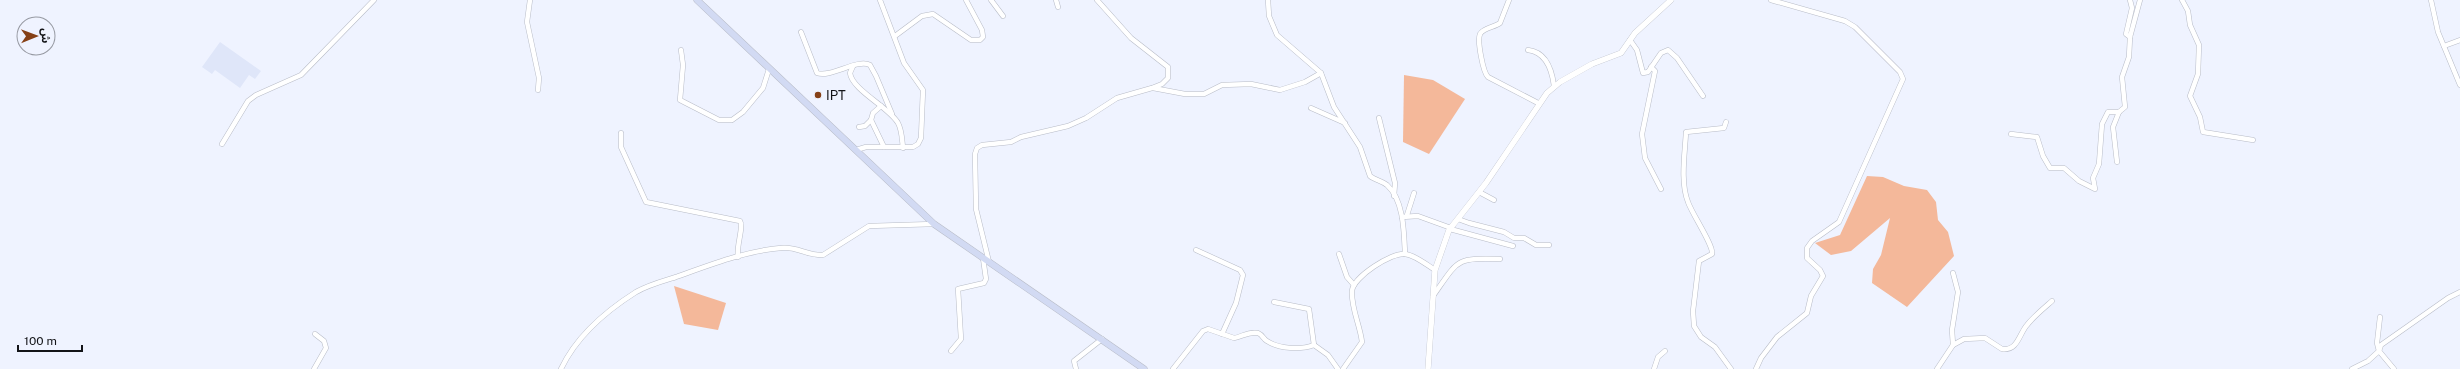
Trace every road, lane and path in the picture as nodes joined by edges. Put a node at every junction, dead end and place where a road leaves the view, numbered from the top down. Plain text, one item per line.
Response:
1 (374, 0) edge
2 (530, 0) edge
3 (697, 0) edge
4 (881, 0) edge
5 (966, 0) edge
6 (992, 0) edge
7 (1056, 0) edge
8 (1097, 0) edge
9 (1268, 0) edge
10 (1509, 0) edge
11 (1671, 0) edge
12 (1771, 0) edge
13 (2130, 0) edge
14 (2140, 0) edge
15 (2182, 0) edge
16 (2431, 0) edge
17 (1058, 7) dead end
18 (1003, 16) dead end
19 (800, 32) dead end
20 (895, 36) junction
21 (2130, 37) junction
22 (1630, 40) junction
23 (2460, 40) edge
24 (2444, 46) junction
25 (680, 50) dead end
26 (1528, 50) dead end
27 (853, 66) junction
28 (1652, 67) junction
29 (769, 69) junction
30 (1321, 73) junction
31 (2460, 85) edge
32 (1554, 86) junction
33 (1152, 88) junction
34 (538, 90) dead end
35 (1703, 96) dead end
36 (1538, 103) junction
37 (882, 106) junction
38 (1311, 108) dead end
39 (2119, 112) junction
40 (892, 114) junction
41 (1379, 118) dead end
42 (871, 120) junction
43 (1726, 122) dead end
44 (1346, 124) junction
45 (859, 127) dead end
46 (621, 133) dead end
47 (2011, 134) dead end
48 (2253, 140) dead end
49 (222, 144) dead end
50 (884, 147) junction
51 (904, 148) junction
52 (856, 150) junction
53 (2117, 162) dead end
54 (1661, 189) dead end
55 (1479, 192) junction
56 (1414, 193) dead end
57 (1394, 196) junction
58 (1494, 200) dead end
59 (1404, 216) junction
60 (1458, 219) junction
61 (934, 224) junction
62 (1451, 228) junction
63 (1549, 245) dead end
64 (1513, 246) dead end
65 (1196, 250) dead end
66 (1339, 254) dead end
67 (1405, 254) junction
68 (738, 257) junction
69 (1500, 259) dead end
70 (986, 260) junction
71 (1435, 270) junction
72 (1954, 273) dead end
73 (1354, 285) junction
74 (2460, 292) edge
75 (1432, 298) junction
76 (2052, 300) dead end
77 (1274, 302) dead end
78 (2380, 317) dead end
79 (315, 334) dead end
80 (1222, 334) junction
81 (1102, 339) junction
82 (1314, 345) junction
83 (1953, 345) junction
84 (951, 351) dead end
85 (1665, 351) dead end
86 (2379, 351) junction
87 (314, 369) edge
88 (560, 369) edge
89 (1076, 369) edge
90 (1144, 369) edge
91 (1173, 369) edge
92 (1338, 369) edge
93 (1343, 369) edge
94 (1428, 369) edge
95 (1654, 369) edge
96 (1731, 369) edge
97 (1756, 369) edge
98 (1937, 369) edge
99 (2352, 369) edge
100 (2394, 369) edge

1 - 49 street
2 - 34 street
3 - 29 main road
4 - 20 street
5 - 20 street
6 - 18 street
7 - 17 street
8 - 33 street
9 - 30 street
10 - 36 street
11 - 22 street
12 - 97 street
13 - 21 street
14 - 21 street
15 - 48 street
16 - 24 street
19 - 27 street
20 - 51 street
21 - 39 street
22 - 28 street
22 - 32 street
23 - 24 street
24 - 31 street
25 - 29 street
26 - 32 street
27 - 37 street
27 - 40 street
28 - 35 street
28 - 54 street
29 - 52 main road
30 - 33 street
30 - 44 street
32 - 36 street
33 - 70 street
36 - 55 street
37 - 40 street
37 - 42 street
38 - 44 street
39 - 47 street
39 - 53 street
40 - 51 street
41 - 57 street
42 - 45 street
42 - 50 street
43 - 96 street
44 - 57 street
46 - 68 street
50 - 51 street
50 - 52 street
52 - 61 main road
55 - 58 street
55 - 60 street
56 - 59 street
57 - 59 street
59 - 62 street
59 - 67 street
60 - 62 street
60 - 63 street
61 - 68 street
61 - 70 main road
62 - 64 street
62 - 71 street
65 - 80 street
66 - 73 street
67 - 71 street
67 - 73 street
68 - 88 street
69 - 75 street
70 - 81 main road
70 - 84 street
71 - 75 street
72 - 83 street
73 - 93 street
74 - 86 street
75 - 94 street
76 - 83 street
77 - 82 street
78 - 86 street
79 - 87 street
80 - 82 street
80 - 91 street
81 - 89 street
81 - 90 main road
82 - 92 street
83 - 98 street
85 - 95 street
86 - 99 street
86 - 100 street

